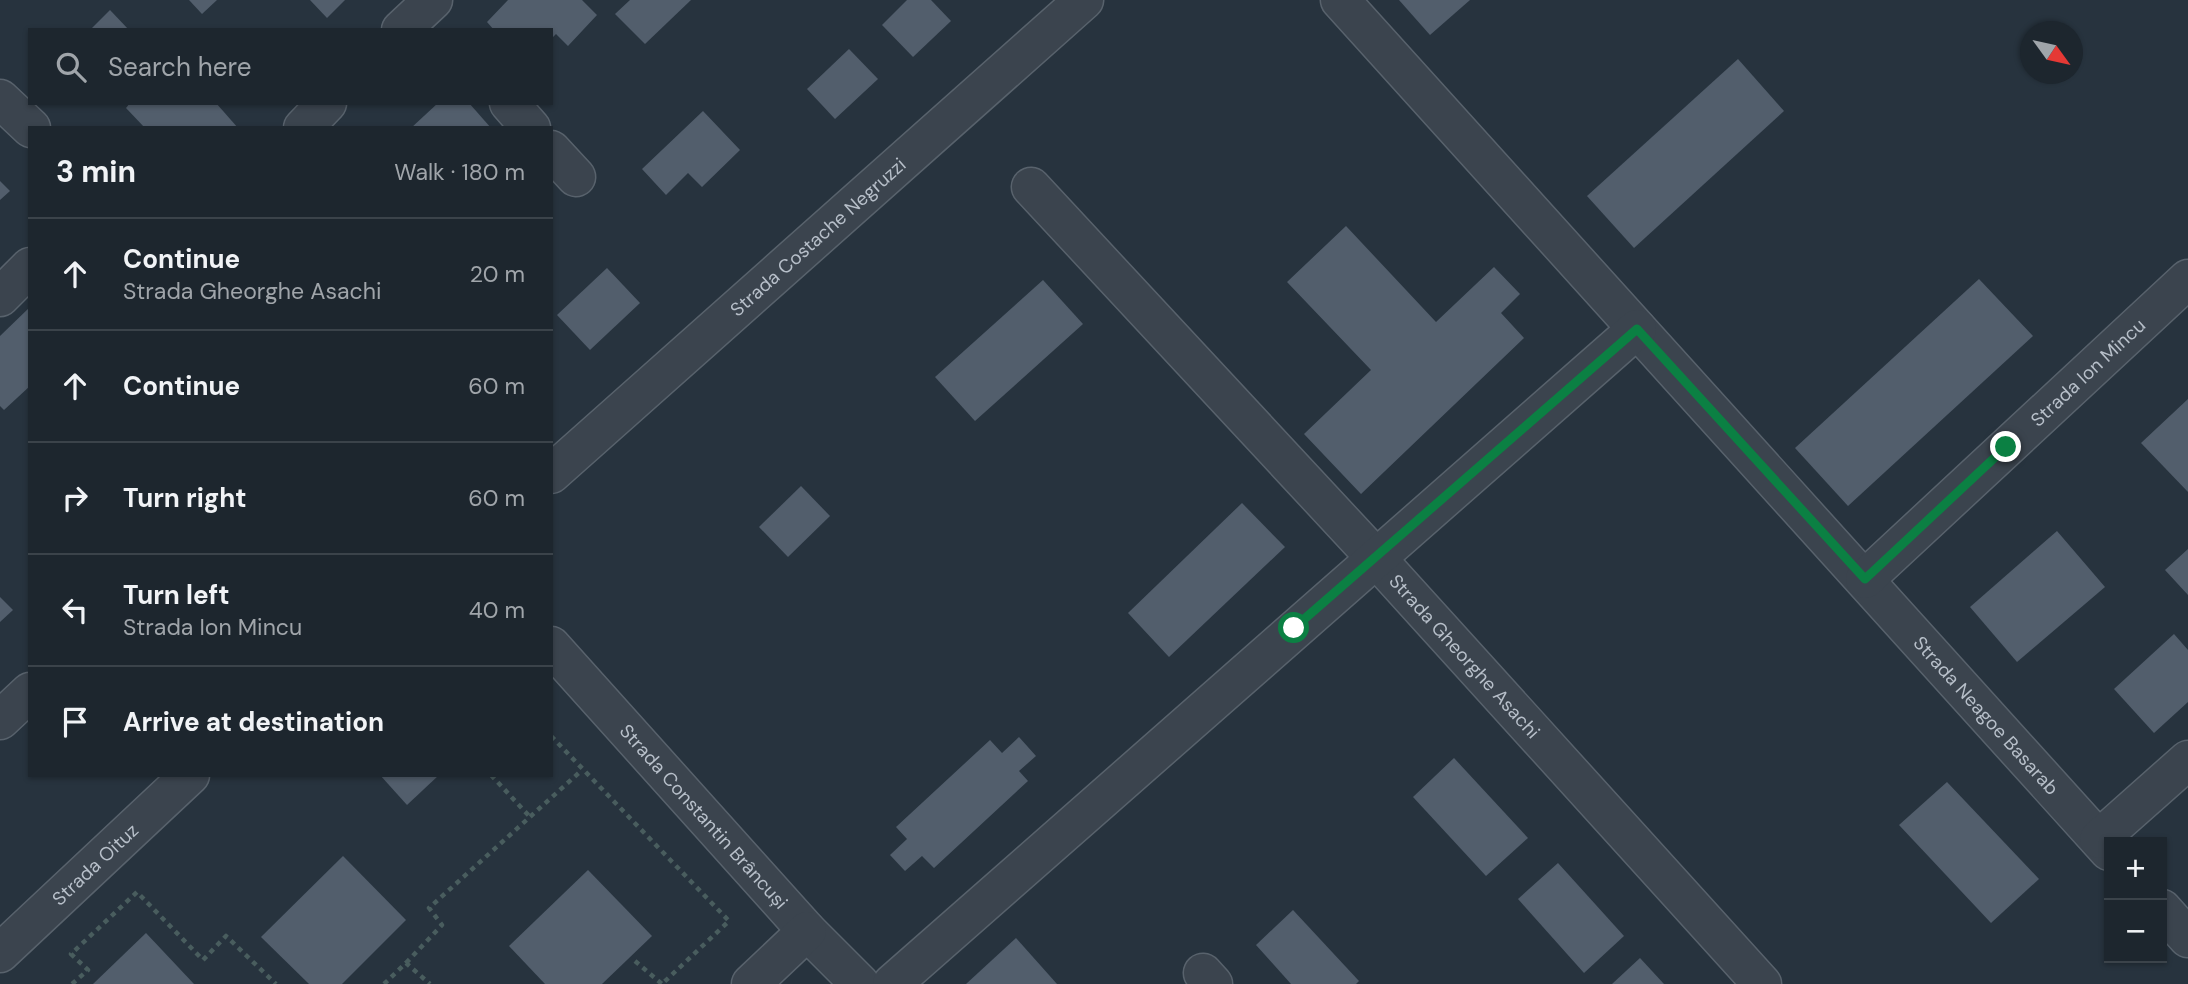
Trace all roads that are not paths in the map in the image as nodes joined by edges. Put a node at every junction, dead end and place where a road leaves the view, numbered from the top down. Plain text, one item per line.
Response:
1 (1084, 0) edge
2 (1340, 0) edge
3 (0, 99) edge
4 (325, 105) edge
5 (511, 105) edge
6 (29, 126) edge
7 (305, 126) edge
8 (529, 126) edge
9 (1031, 187) dead end
10 (28, 269) edge
11 (2188, 279) edge
12 (0, 297) edge
13 (1637, 329) junction
14 (553, 472) edge
15 (1375, 557) junction
16 (1865, 579) junction
17 (553, 648) edge
18 (28, 694) edge
19 (0, 720) edge
20 (2188, 760) edge
21 (188, 777) edge
22 (2112, 837) edge
23 (2104, 845) edge
24 (2167, 915) edge
25 (807, 931) junction
26 (2188, 938) edge
27 (0, 953) edge
28 (751, 984) edge
29 (860, 984) edge
30 (892, 984) edge
31 (1762, 984) edge

1 - 14 street, Strada Costache Negruzzi
2 - 13 street, Strada Neagoe Basarab
3 - 6 street
4 - 7 street
5 - 8 street
9 - 15 street
10 - 12 street
11 - 16 street, Strada Ion Mincu
13 - 15 street
13 - 16 street, Strada Neagoe Basarab
15 - 30 street, Strada Gheorghe Asachi
15 - 31 street, Strada Gheorghe Asachi
16 - 23 street, Strada Neagoe Basarab
17 - 25 street, Strada Constantin Brâncuși
18 - 19 street
20 - 22 street
21 - 27 street, Strada Oituz
24 - 26 street
25 - 28 street
25 - 29 street, Strada Constantin Brâncuși

